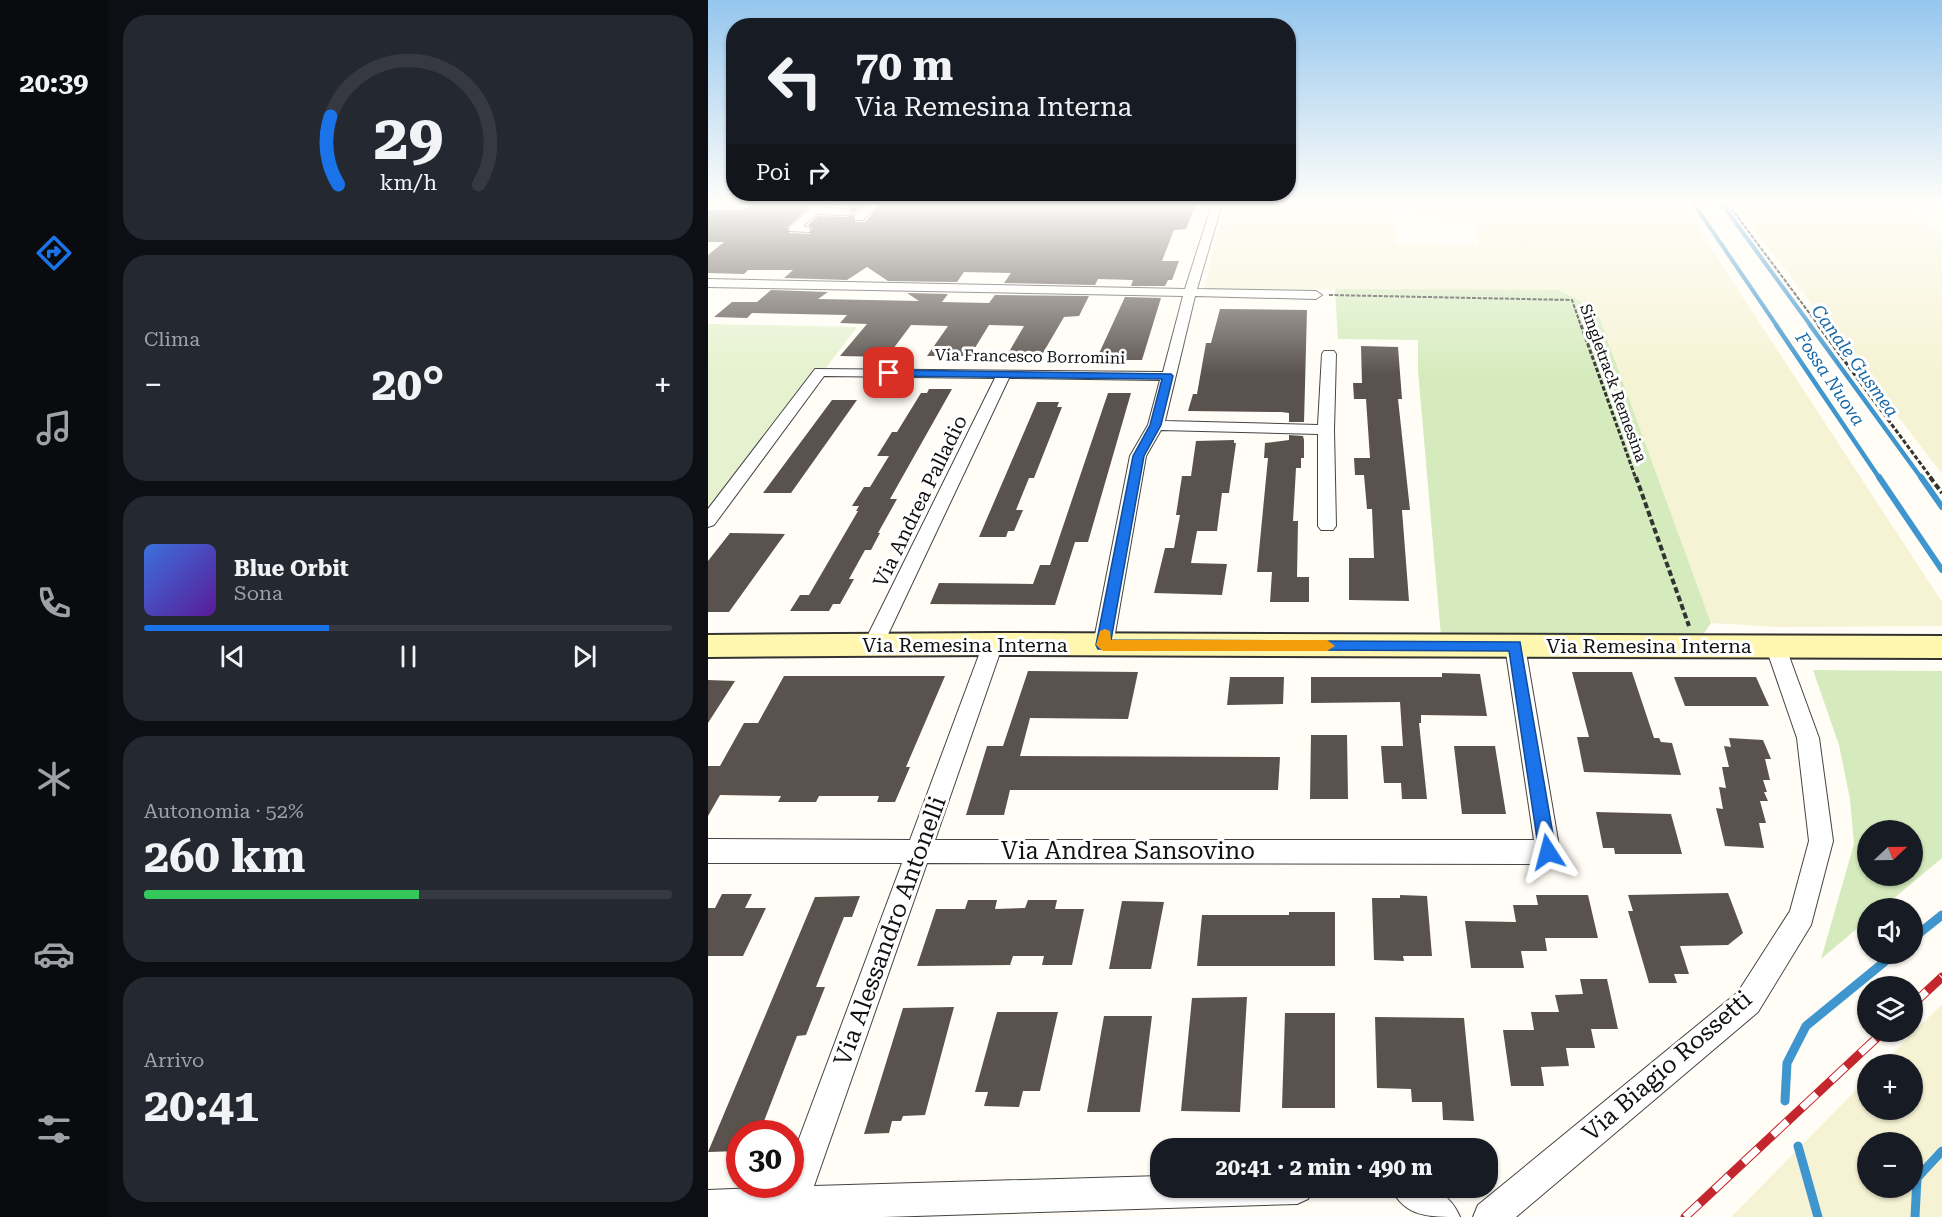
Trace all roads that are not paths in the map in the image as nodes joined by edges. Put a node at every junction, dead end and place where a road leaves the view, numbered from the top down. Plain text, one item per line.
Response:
1 (1200, 261) edge
2 (708, 284) edge
3 (1190, 292) junction
4 (1316, 295) road end
5 (1329, 354) dead end
6 (1004, 374) junction
7 (1168, 376) junction
8 (1156, 425) junction
9 (1326, 430) junction
10 (708, 521) edge
11 (1327, 526) dead end
12 (993, 644) junction
13 (873, 645) junction
14 (1103, 645) junction
15 (1775, 645) junction
16 (708, 646) edge
17 (1515, 646) junction
18 (1942, 647) edge
19 (920, 850) junction
20 (708, 851) edge
21 (1150, 1194) edge
22 (1419, 1198) edge
23 (708, 1206) edge
24 (789, 1210) edge
25 (1443, 1217) edge
26 (1490, 1217) edge

1 - 3 street
2 - 3 street
3 - 4 street
3 - 7 street
5 - 9 street
6 - 7 street, Via Francesco Borromini
6 - 10 street, Via Francesco Borromini
6 - 13 street, Via Andrea Palladio
7 - 8 street
8 - 9 street
8 - 14 street
9 - 11 street
12 - 13 street, Via Remesina Interna
12 - 14 street, Via Remesina Interna
12 - 19 street, Via Alessandro Antonelli
13 - 16 street, Via Remesina Interna
14 - 17 street, Via Remesina Interna
15 - 17 street, Via Remesina Interna
15 - 18 street, Via Remesina Interna
15 - 26 street, Via Biagio Rossetti
17 - 19 street, Via Andrea Sansovino
19 - 20 street, Via Andrea Sansovino
19 - 24 street, Via Alessandro Antonelli
21 - 24 street
22 - 25 street
23 - 24 street

